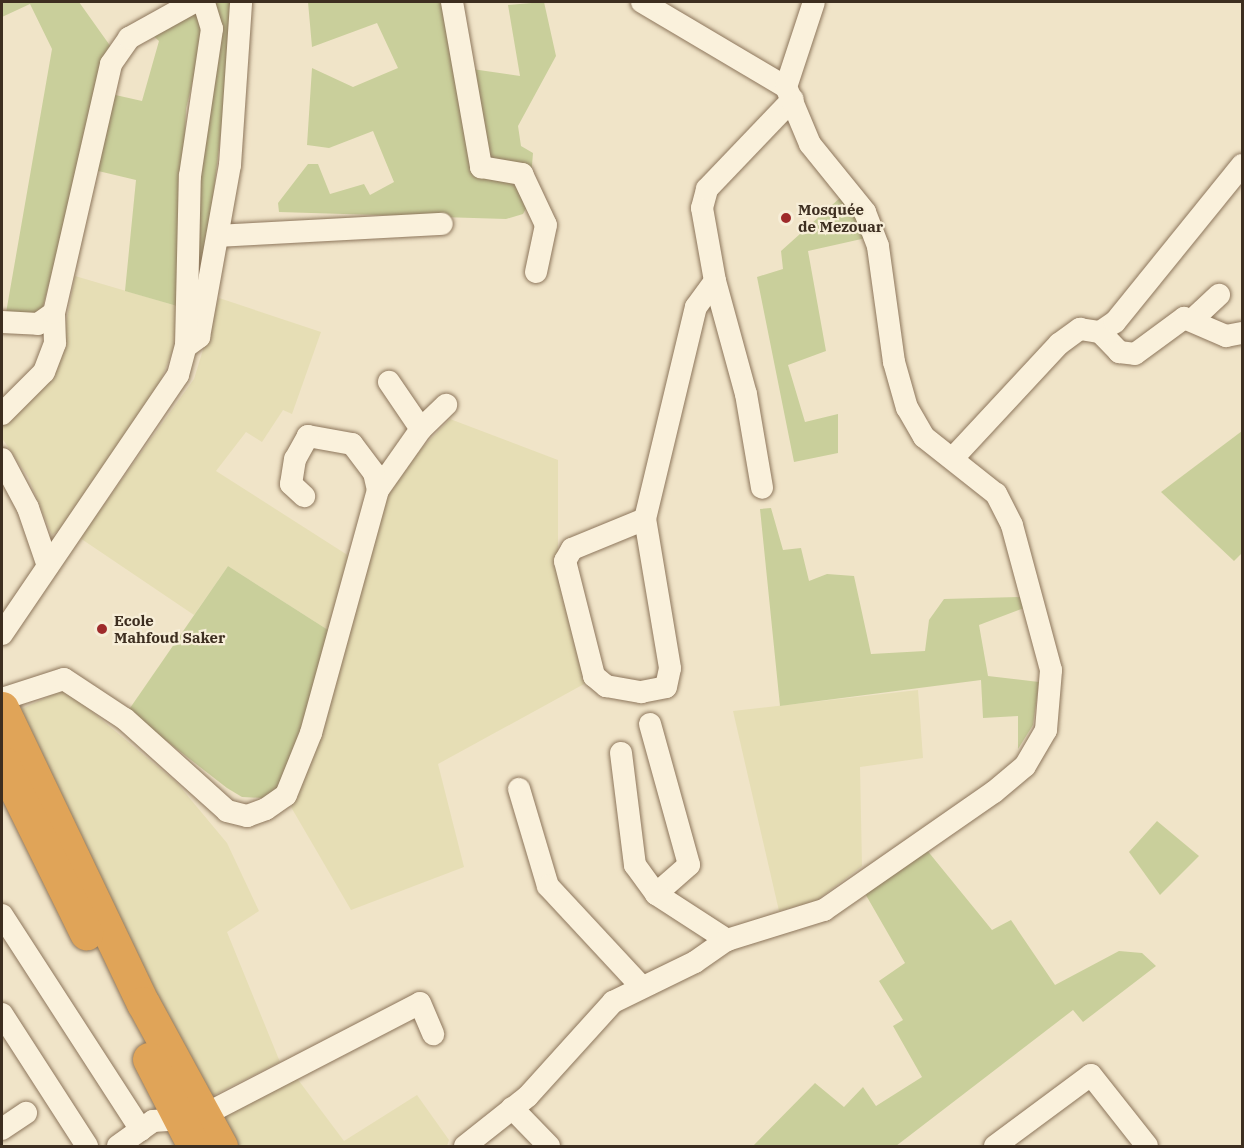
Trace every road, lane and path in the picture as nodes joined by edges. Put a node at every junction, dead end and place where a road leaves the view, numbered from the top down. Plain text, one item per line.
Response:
1 (194, 2) edge
2 (204, 2) edge
3 (241, 2) edge
4 (452, 2) edge
5 (642, 2) edge
6 (814, 2) edge
7 (790, 93) junction
8 (1242, 165) edge
9 (442, 224) dead end
10 (218, 236) junction
11 (536, 272) dead end
12 (715, 280) junction
13 (1219, 295) dead end
14 (54, 313) junction
15 (1192, 320) junction
16 (2, 322) edge
17 (1100, 332) junction
18 (1242, 333) edge
19 (186, 346) junction
20 (389, 382) dead end
21 (446, 405) dead end
22 (2, 414) edge
23 (421, 429) junction
24 (953, 458) junction
25 (2, 459) edge
26 (762, 488) dead end
27 (378, 490) junction
28 (304, 496) dead end
29 (645, 519) junction
30 (48, 566) junction
31 (2, 634) edge
32 (2, 699) edge
33 (2, 708) edge
34 (650, 724) dead end
35 (621, 753) dead end
36 (2, 762) edge
37 (519, 789) dead end
38 (656, 894) junction
39 (2, 915) edge
40 (728, 940) junction
41 (640, 985) junction
42 (2, 1014) edge
43 (433, 1034) dead end
44 (512, 1108) junction
45 (26, 1113) dead end
46 (192, 1127) edge
47 (2, 1129) edge
48 (141, 1130) junction
49 (87, 1146) edge
50 (118, 1146) edge
51 (221, 1146) edge
52 (465, 1146) edge
53 (549, 1146) edge
54 (995, 1146) edge
55 (1146, 1146) edge

1 - 14 street
2 - 19 street
3 - 10 street
4 - 11 street
5 - 7 street
6 - 7 street
7 - 12 street
7 - 24 street
8 - 17 street
9 - 10 street
10 - 19 street
12 - 26 street
12 - 29 street
13 - 15 street
14 - 16 street
14 - 22 street
15 - 17 street
15 - 18 street
17 - 24 street
19 - 30 street
20 - 23 street
21 - 23 street
23 - 27 street
24 - 40 street
25 - 30 street
27 - 28 street
27 - 32 street
29 - 29 street
30 - 31 street
33 - 46 highway
34 - 38 street
35 - 38 street
36 - 46 highway
37 - 41 street
38 - 40 street
39 - 48 street
40 - 41 street
41 - 44 street
42 - 49 street
43 - 46 street
44 - 52 street
44 - 53 street
45 - 47 street
46 - 48 street
46 - 51 highway
48 - 50 street
54 - 55 street

